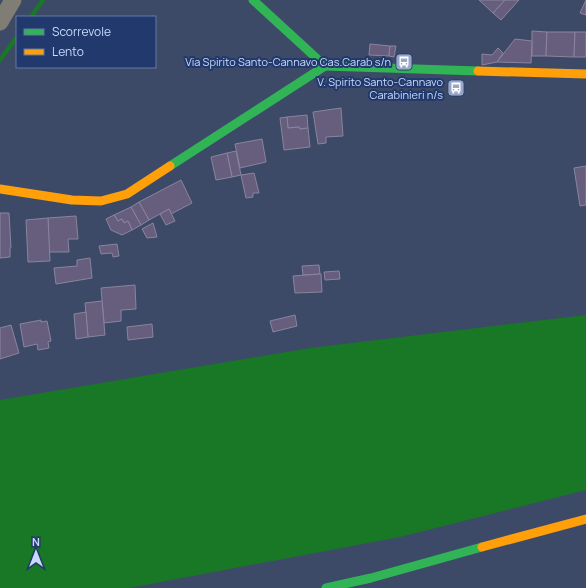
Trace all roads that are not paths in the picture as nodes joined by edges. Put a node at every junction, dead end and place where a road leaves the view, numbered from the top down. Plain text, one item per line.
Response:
1 (13, 0) edge
2 (254, 0) edge
3 (0, 22) edge
4 (325, 66) junction
5 (586, 74) edge
6 (0, 189) edge
7 (586, 519) edge
8 (326, 588) edge

1 - 3 street
2 - 4 street
4 - 5 street
4 - 6 street
7 - 8 street

